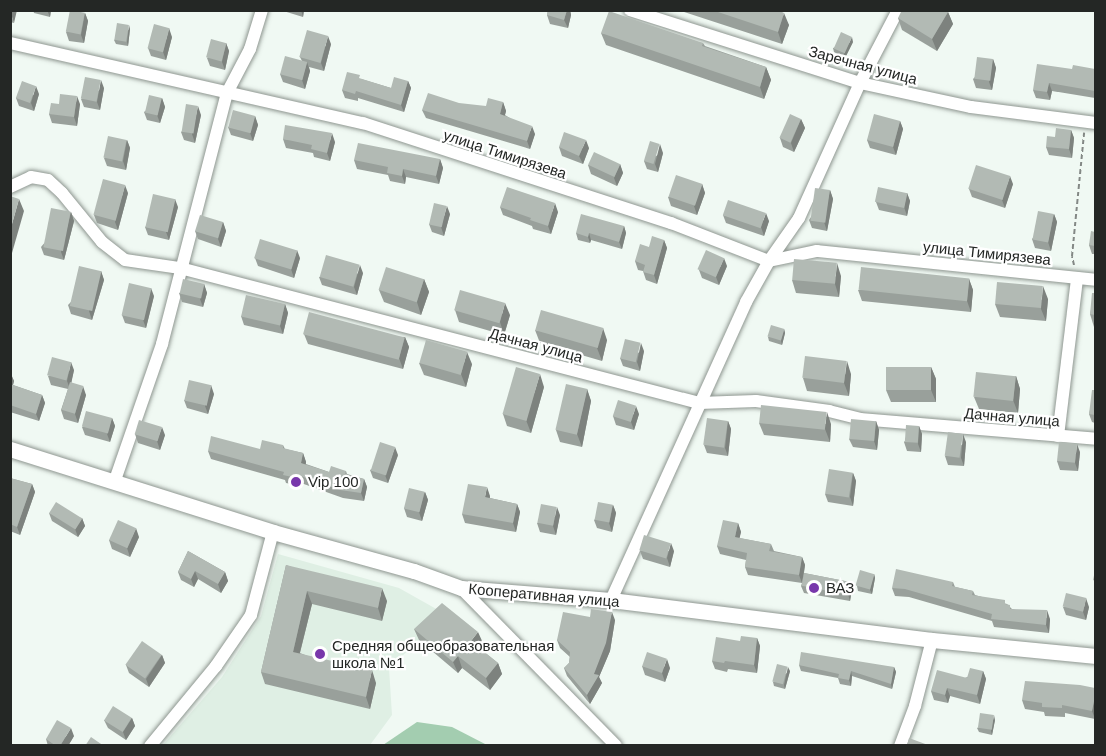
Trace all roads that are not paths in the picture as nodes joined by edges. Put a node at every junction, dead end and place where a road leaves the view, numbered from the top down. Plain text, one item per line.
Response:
1 (262, 10) edge
2 (630, 10) edge
3 (898, 10) edge
4 (10, 43) edge
5 (860, 83) junction
6 (227, 93) junction
7 (1090, 122) edge
8 (10, 187) edge
9 (769, 261) junction
10 (180, 268) junction
11 (1077, 278) junction
12 (1095, 280) edge
13 (699, 403) junction
14 (1058, 436) junction
15 (1095, 439) edge
16 (10, 448) edge
17 (115, 480) junction
18 (273, 532) junction
19 (461, 588) junction
20 (611, 600) junction
21 (932, 640) junction
22 (1095, 656) edge
23 (150, 746) edge
24 (616, 746) edge
25 (900, 746) edge

1 - 6 street
2 - 5 street, Заречная улица
3 - 5 street
4 - 6 street, улица Тимирязева
5 - 7 street, Заречная улица
5 - 9 street
6 - 9 street, улица Тимирязева
6 - 10 street
8 - 10 street, Дачная улица
9 - 11 street, улица Тимирязева
9 - 13 street
10 - 13 street, Дачная улица
10 - 17 street
11 - 12 street, улица Тимирязева
11 - 14 street
13 - 14 street, Дачная улица
13 - 20 street
14 - 15 street, Дачная улица
16 - 17 street, Кооперативная улица
17 - 18 street, Кооперативная улица
18 - 19 street, Кооперативная улица
18 - 23 street
19 - 20 street, Кооперативная улица
19 - 24 street
20 - 21 street, Кооперативная улица
21 - 22 street, Кооперативная улица
21 - 25 street

